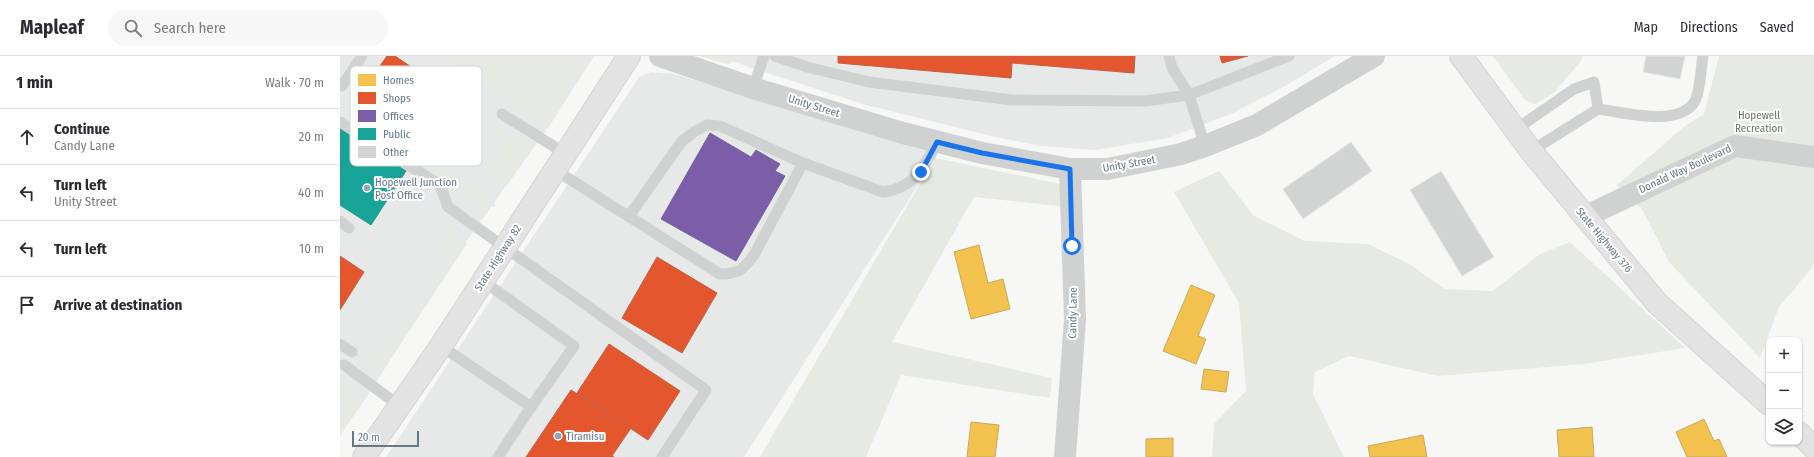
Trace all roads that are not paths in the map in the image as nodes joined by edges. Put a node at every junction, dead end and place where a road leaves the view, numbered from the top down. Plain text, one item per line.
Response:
1 (362, 56) edge
2 (629, 56) edge
3 (660, 56) edge
4 (764, 56) edge
5 (775, 56) edge
6 (1169, 56) edge
7 (1290, 56) edge
8 (1374, 56) edge
9 (1461, 56) edge
10 (1703, 56) edge
11 (355, 66) edge
12 (350, 74) edge
13 (342, 86) dead end
14 (753, 88) junction
15 (1189, 95) junction
16 (1598, 109) junction
17 (502, 114) dead end
18 (340, 122) edge
19 (350, 128) edge
20 (1515, 130) junction
21 (937, 142) junction
22 (1206, 146) junction
23 (1531, 151) junction
24 (1814, 157) edge
25 (561, 162) junction
26 (803, 163) junction
27 (410, 166) edge
28 (1070, 169) junction
29 (629, 216) junction
30 (1584, 217) junction
31 (505, 248) junction
32 (483, 281) junction
33 (340, 344) edge
34 (442, 346) junction
35 (352, 352) dead end
36 (344, 365) dead end
37 (1766, 401) edge
38 (400, 406) junction
39 (532, 407) junction
40 (1802, 436) edge
41 (1814, 448) edge
42 (364, 457) edge
43 (498, 457) edge
44 (662, 457) edge
45 (1065, 457) edge

1 - 11 lane
2 - 25 main road, State Highway 82
3 - 14 street, Unity Street
4 - 14 lane
5 - 15 lane
6 - 15 lane
7 - 15 lane
8 - 22 street, Unity Street
9 - 20 main road, State Highway 376
10 - 16 lane
12 - 13 lane
14 - 21 street, Unity Street
15 - 22 lane
16 - 20 lane
16 - 23 lane
17 - 25 lane
18 - 19 lane
20 - 23 main road, State Highway 376
21 - 26 lane
21 - 28 street, Unity Street
22 - 28 street, Unity Street
23 - 30 main road, State Highway 376
24 - 30 street, Donald Way Boulevard
25 - 29 lane
25 - 31 main road, State Highway 82
26 - 29 lane
26 - 29 lane
27 - 31 lane
28 - 45 street, Candy Lane
30 - 37 main road, State Highway 376
31 - 32 main road, State Highway 82
31 - 44 lane
32 - 34 main road, State Highway 82
32 - 39 lane
33 - 35 lane
34 - 38 main road, State Highway 82
34 - 39 lane
36 - 38 lane
38 - 42 main road, State Highway 82
39 - 43 lane
40 - 41 main road

